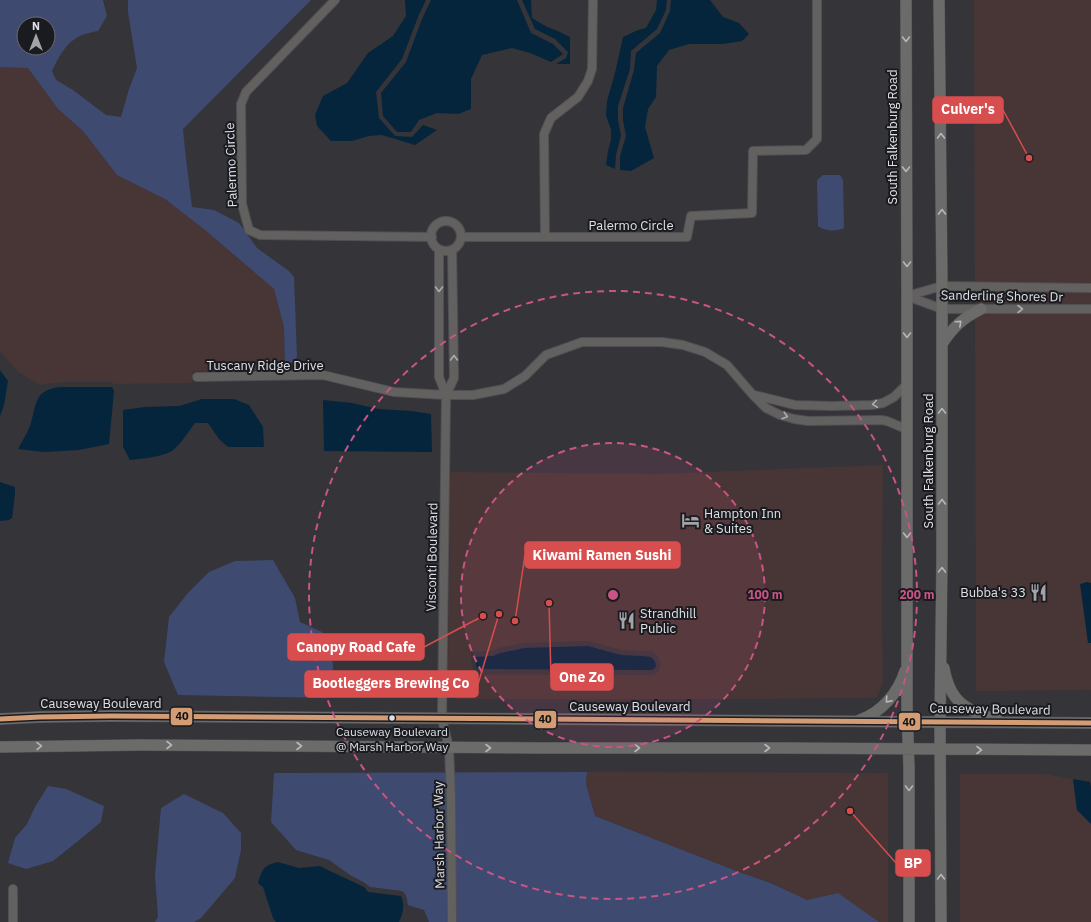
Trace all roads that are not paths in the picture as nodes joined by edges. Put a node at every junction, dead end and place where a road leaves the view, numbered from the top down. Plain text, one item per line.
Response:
1 (335, 0) edge
2 (593, 0) edge
3 (816, 0) edge
4 (906, 0) edge
5 (939, 0) edge
6 (432, 237) junction
7 (461, 237) junction
8 (545, 237) junction
9 (439, 250) junction
10 (452, 250) junction
11 (942, 286) junction
12 (1091, 288) edge
13 (907, 296) junction
14 (942, 309) junction
15 (981, 309) junction
16 (1091, 309) edge
17 (942, 344) junction
18 (197, 377) dead end
19 (907, 384) junction
20 (446, 395) junction
21 (753, 395) junction
22 (906, 429) junction
23 (941, 637) junction
24 (907, 667) junction
25 (0, 719) edge
26 (442, 719) junction
27 (857, 721) junction
28 (907, 722) junction
29 (940, 723) junction
30 (1012, 723) junction
31 (1091, 723) edge
32 (0, 747) edge
33 (449, 748) junction
34 (908, 749) junction
35 (940, 749) junction
36 (1091, 750) edge
37 (13, 889) dead end
38 (13, 922) edge
39 (452, 922) edge
40 (909, 922) edge
41 (941, 922) edge

1 - 6 street, Palermo Circle
2 - 8 street
3 - 8 street, Palermo Circle
4 -> 13 main road, South Falkenburg Road
11 -> 5 main road, South Falkenburg Road
6 - 7 street
6 - 9 street
7 - 8 street, Palermo Circle
7 - 10 street
9 - 10 street
9 -> 20 street, Visconti Boulevard
20 -> 10 street, Visconti Boulevard
11 - 12 street, Sanderling Shores Dr
11 - 13 street, Sanderling Shores Dr
11 - 14 main road, South Falkenburg Road
13 - 14 street, Sanderling Shores Dr
13 -> 19 main road, South Falkenburg Road
14 - 15 street, Sanderling Shores Dr
14 - 17 main road, South Falkenburg Road
15 -> 16 street, Sanderling Shores Dr
17 -> 15 main road
23 -> 17 main road, South Falkenburg Road
18 - 20 street, Tuscany Ridge Drive
19 -> 21 street
19 - 22 main road, South Falkenburg Road
20 - 21 street, Tuscany Ridge Drive
20 - 26 street, Visconti Boulevard
21 -> 22 street, Tuscany Ridge Drive
22 -> 24 main road, South Falkenburg Road
23 - 29 main road, South Falkenburg Road
23 - 30 main road
24 -> 27 main road
24 - 28 main road, South Falkenburg Road
25 - 26 main road, Causeway Boulevard
26 - 27 main road, Causeway Boulevard
26 - 33 street, Visconti Boulevard
27 - 28 main road, Causeway Boulevard
28 - 29 main road, Causeway Boulevard
28 - 34 main road, South Falkenburg Road
29 - 30 main road, Causeway Boulevard
29 - 35 main road, South Falkenburg Road
30 - 31 main road, Causeway Boulevard
32 -> 33 main road
33 -> 34 main road
33 - 39 street, Marsh Harbor Way
34 - 35 main road
34 -> 40 main road, South Falkenburg Road
35 -> 36 main road
41 -> 35 main road, South Falkenburg Road
37 - 38 street

